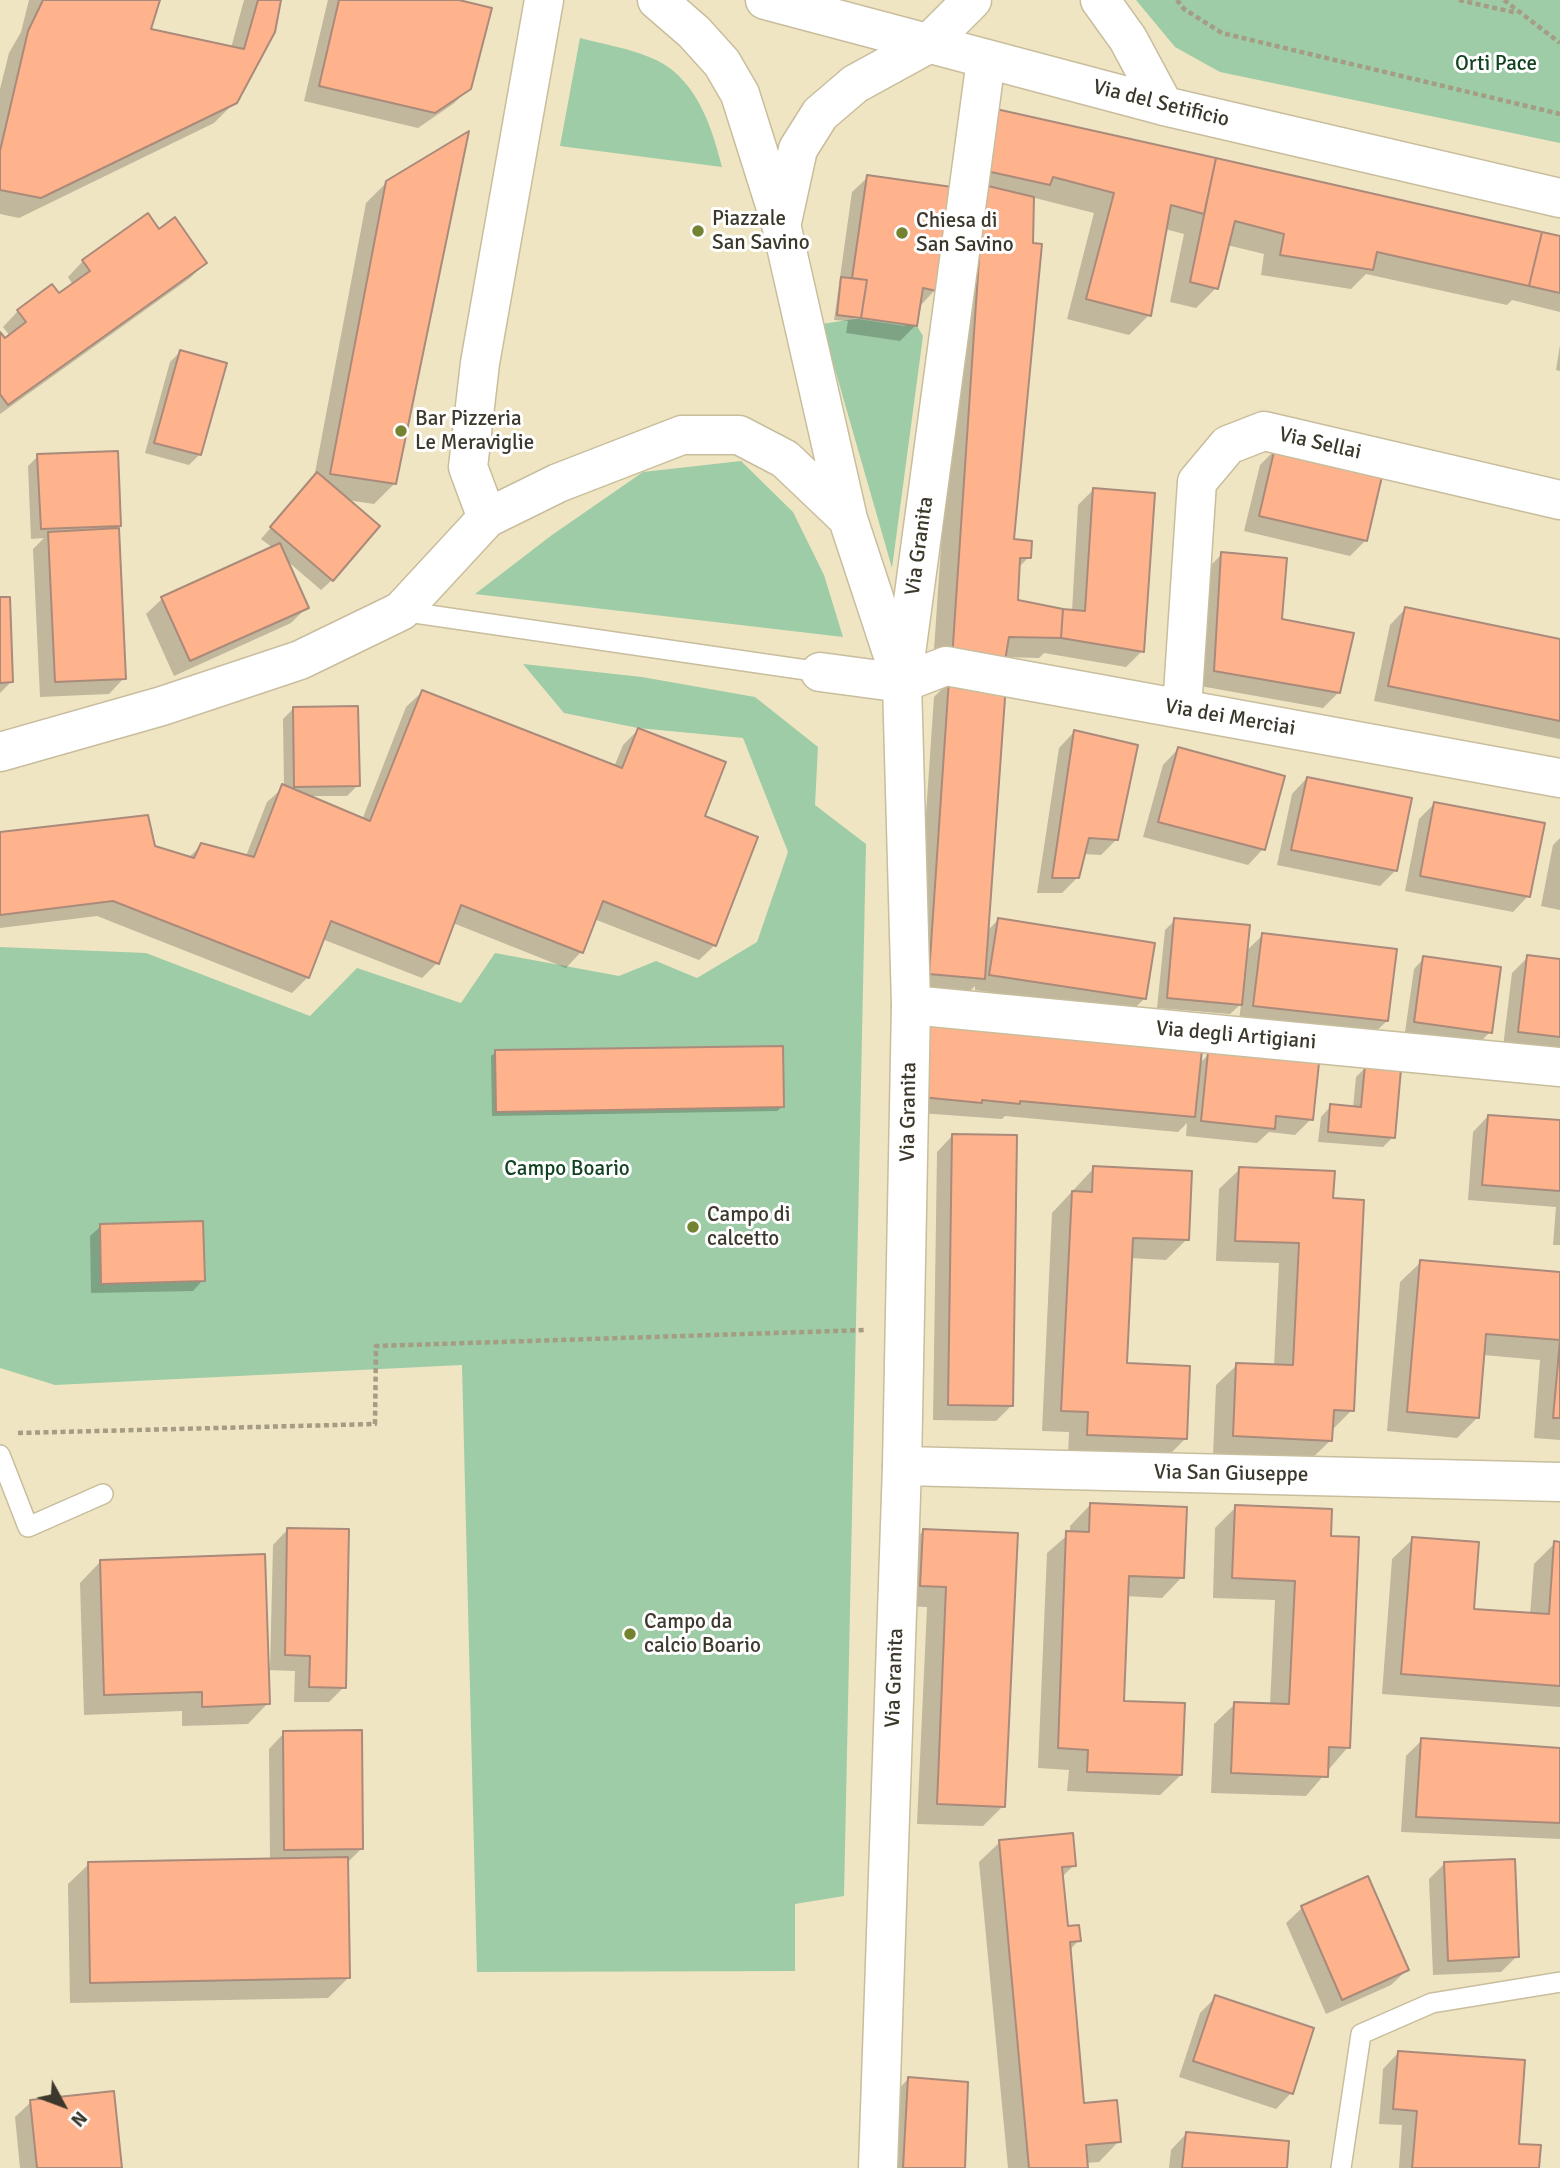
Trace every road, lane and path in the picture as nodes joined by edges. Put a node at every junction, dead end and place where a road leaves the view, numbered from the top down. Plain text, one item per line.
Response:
1 (544, 0) edge
2 (657, 0) edge
3 (765, 0) edge
4 (972, 0) edge
5 (1100, 0) edge
6 (1177, 0) edge
7 (1460, 0) edge
8 (1504, 0) edge
9 (1518, 13) junction
10 (1560, 43) edge
11 (928, 44) junction
12 (986, 60) junction
13 (1164, 106) junction
14 (1560, 114) edge
15 (1560, 198) edge
16 (781, 224) junction
17 (1560, 500) edge
18 (487, 518) junction
19 (848, 519) junction
20 (401, 611) junction
21 (820, 671) joint
22 (902, 683) junction
23 (1182, 709) junction
24 (0, 752) edge
25 (1560, 778) edge
26 (911, 1005) junction
27 (1560, 1067) edge
28 (905, 1329) junction
29 (14, 1433) dead end
30 (0, 1455) edge
31 (902, 1466) junction
32 (1560, 1482) edge
33 (103, 1494) dead end
34 (1560, 1982) edge
35 (878, 2168) edge
36 (1341, 2168) edge

1 - 18 street
2 - 16 street
3 - 11 street, Via del Setificio
4 - 11 street
5 - 13 street
6 - 14 path
7 - 9 path
8 - 9 path
9 - 10 path
11 - 12 street, Via del Setificio
11 - 16 street
12 - 13 street, Via del Setificio
12 - 22 street, Via Granita
13 - 15 street, Via del Setificio
16 - 19 street
17 - 23 street, Via Sellai
18 - 19 street
18 - 20 street
19 - 22 street
20 - 21 lane
20 - 24 street
21 - 22 street
22 - 23 street, Via dei Merciai
22 - 26 street, Via Granita
23 - 25 street, Via dei Merciai
26 - 27 street, Via degli Artigiani
26 - 28 street, Via Granita
28 - 29 path
28 - 31 street, Via Granita
30 - 33 lane
31 - 32 street, Via San Giuseppe
31 - 35 street, Via Granita
34 - 36 lane

